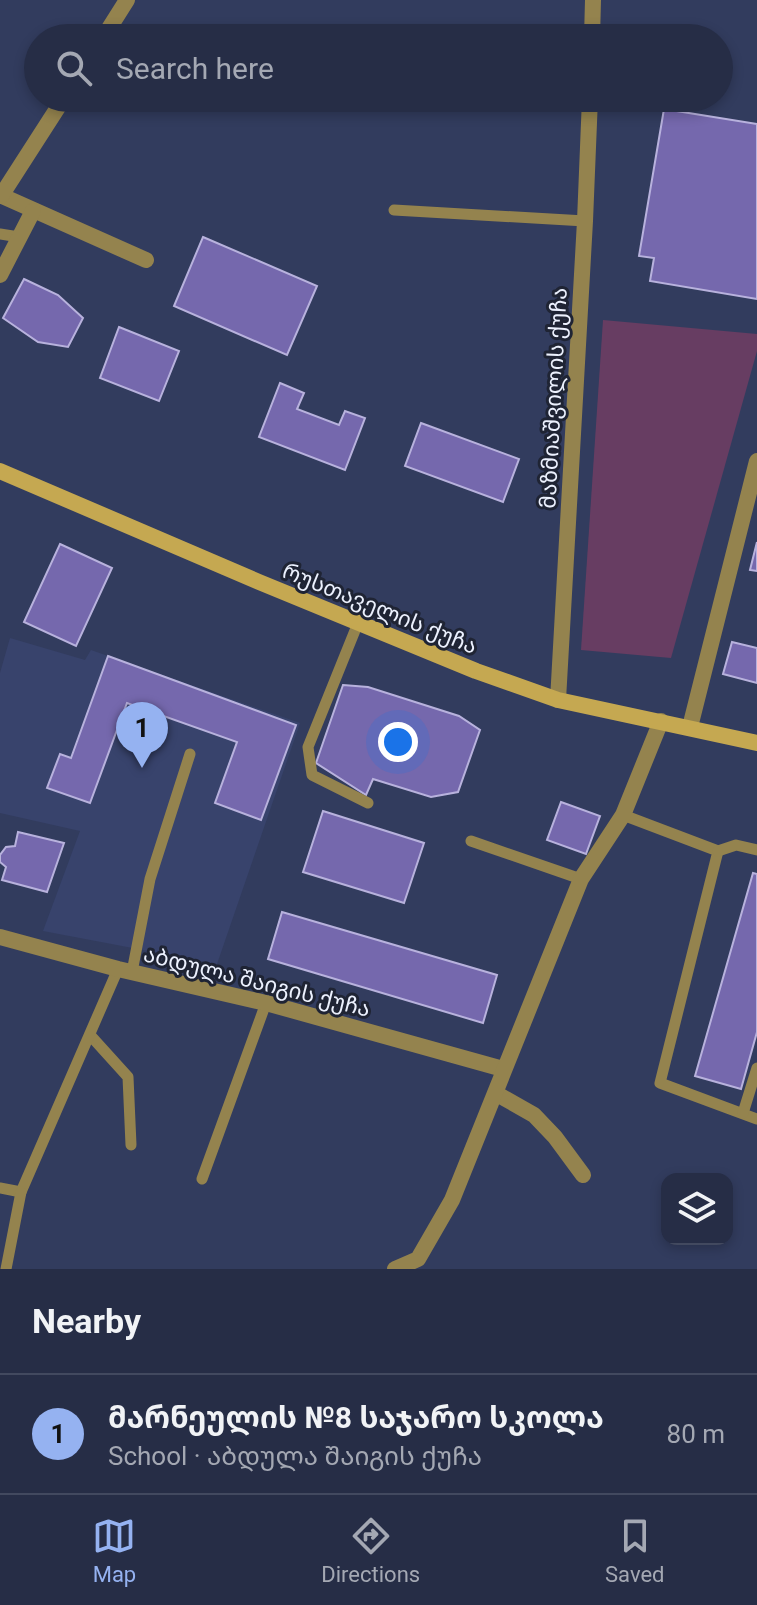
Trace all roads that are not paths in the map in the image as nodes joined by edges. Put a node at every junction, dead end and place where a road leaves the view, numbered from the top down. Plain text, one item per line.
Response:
1 (127, 0) edge
2 (593, 0) edge
3 (112, 24) edge
4 (592, 24) edge
5 (55, 112) edge
6 (589, 112) edge
7 (0, 196) edge
8 (394, 210) dead end
9 (33, 211) junction
10 (585, 221) junction
11 (0, 234) edge
12 (19, 237) junction
13 (146, 260) dead end
14 (0, 275) edge
15 (757, 461) edge
16 (0, 471) edge
17 (358, 623) junction
18 (558, 700) junction
19 (661, 721) junction
20 (690, 727) junction
21 (757, 743) edge
22 (190, 754) dead end
23 (368, 803) dead end
24 (623, 815) junction
25 (471, 841) dead end
26 (757, 850) edge
27 (718, 851) junction
28 (581, 879) junction
29 (0, 937) edge
30 (125, 970) junction
31 (266, 1003) junction
32 (90, 1035) junction
33 (757, 1068) edge
34 (503, 1069) junction
35 (497, 1094) junction
36 (743, 1113) junction
37 (757, 1119) edge
38 (131, 1145) dead end
39 (583, 1175) dead end
40 (202, 1179) dead end
41 (0, 1188) edge
42 (21, 1192) junction
43 (6, 1269) edge
44 (395, 1269) edge

1 - 3 street
2 - 4 street
5 - 7 street
6 - 10 street, მაზმიაშვილის ქუჩა
7 - 9 street
8 - 10 lane
9 - 12 street
9 - 13 street
10 - 18 street, მაზმიაშვილის ქუჩა
11 - 12 lane
12 - 14 street
15 - 20 street
16 - 17 main road, რუსთაველის ქუჩა
17 - 18 main road, რუსთაველის ქუჩა
17 - 23 lane
18 - 19 main road, რუსთაველის ქუჩა
19 - 20 main road, რუსთაველის ქუჩა
19 - 24 street
20 - 21 main road, რუსთაველის ქუჩა
22 - 30 lane
24 - 27 lane
24 - 28 street
25 - 28 lane
26 - 27 lane
27 - 36 lane
28 - 34 street
29 - 30 street, აბდულა შაიგის ქუჩა
30 - 31 street, აბდულა შაიგის ქუჩა
30 - 32 lane
31 - 34 street, აბდულა შაიგის ქუჩა
31 - 40 lane
32 - 38 lane
32 - 42 lane
33 - 36 lane
34 - 35 street
35 - 39 street
35 - 44 street
36 - 37 lane
41 - 42 lane
42 - 43 lane

